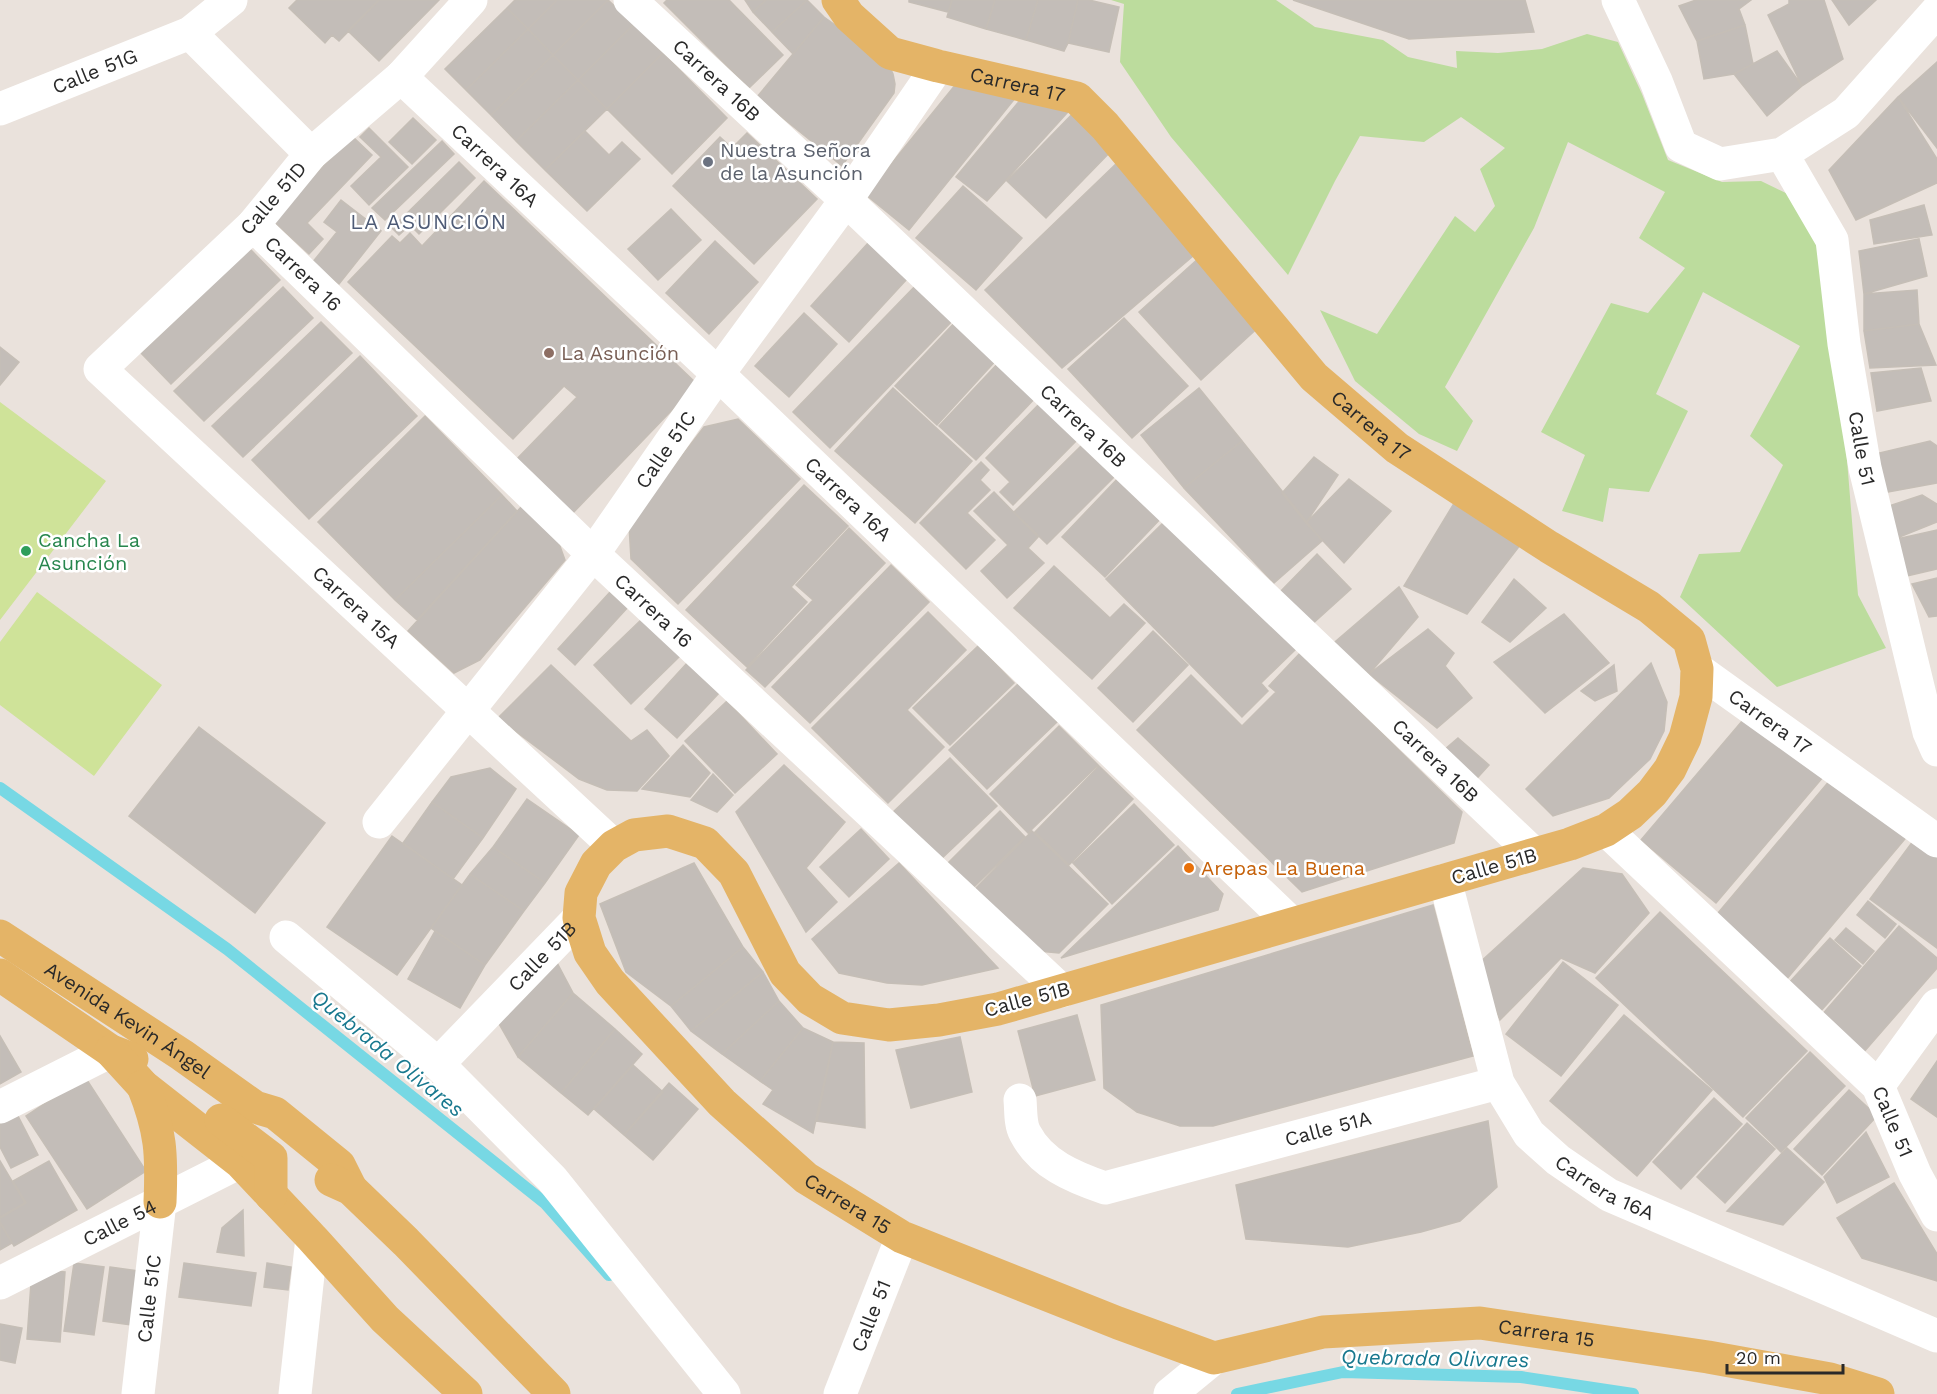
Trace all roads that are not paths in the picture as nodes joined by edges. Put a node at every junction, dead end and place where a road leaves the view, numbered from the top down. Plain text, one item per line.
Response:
1 (231, 0) edge
2 (471, 0) edge
3 (630, 0) edge
4 (838, 0) edge
5 (1618, 0) edge
6 (1937, 11) edge
7 (190, 33) junction
8 (938, 66) junction
9 (401, 77) junction
10 (0, 109) edge
11 (311, 154) junction
12 (1782, 154) junction
13 (846, 200) junction
14 (253, 225) junction
15 (100, 369) joint
16 (718, 374) junction
17 (593, 554) junction
18 (1697, 669) junction
19 (469, 711) junction
20 (1937, 750) edge
21 (379, 822) dead end
22 (1606, 830) junction
23 (1937, 841) edge
24 (614, 846) junction
25 (1534, 854) junction
26 (1445, 880) junction
27 (579, 918) junction
28 (1292, 924) junction
29 (0, 936) edge
30 (286, 937) dead end
31 (0, 975) edge
32 (1062, 991) junction
33 (1937, 1005) edge
34 (111, 1051) junction
35 (438, 1064) junction
36 (1498, 1083) junction
37 (143, 1086) junction
38 (1878, 1086) junction
39 (1020, 1100) dead end
40 (0, 1107) edge
41 (272, 1158) junction
42 (240, 1162) junction
43 (340, 1184) junction
44 (271, 1195) junction
45 (160, 1202) junction
46 (1937, 1215) edge
47 (902, 1237) junction
48 (312, 1238) junction
49 (0, 1283) edge
50 (1937, 1336) edge
51 (1214, 1358) junction
52 (138, 1394) edge
53 (296, 1394) edge
54 (466, 1394) edge
55 (554, 1394) edge
56 (724, 1394) edge
57 (840, 1394) edge
58 (1170, 1394) edge
59 (1878, 1394) edge

1 - 7 street
2 - 9 street, Calle 51D
3 - 13 street, Carrera 16B
4 - 8 main road, Carrera 17
5 - 12 street
6 - 12 street
7 - 10 street, Calle 51G
7 - 11 street
8 - 13 street, Calle 51C
8 - 18 main road, Carrera 17
9 - 11 street, Calle 51D
9 - 16 street, Carrera 16A
11 - 14 street, Calle 51D
12 - 20 street, Calle 51
13 - 16 street, Calle 51C
13 - 25 street, Carrera 16B
14 - 15 street, Calle 51D
14 - 17 street, Carrera 16
15 - 19 street, Carrera 15A
16 - 17 street, Calle 51C
16 - 28 street, Carrera 16A
17 - 19 street, Calle 51C
17 - 32 street, Carrera 16
18 - 22 main road, Calle 51B
18 - 23 street, Carrera 17
19 - 21 street, Calle 51C
19 - 24 street, Carrera 15A
22 - 25 main road, Calle 51B
22 - 38 street
24 - 27 main road, Calle 51B
24 - 32 main road, Calle 51B
25 - 26 main road, Calle 51B
26 - 28 main road, Calle 51B
26 - 36 street, Carrera 16A
27 - 35 street, Calle 51B
27 - 47 main road, Carrera 15
28 - 32 main road, Calle 51B
29 - 43 main road, Avenida Kevin Ángel
30 - 35 street
31 - 34 main road, Avenida Kevin Ángel
33 - 38 street, Calle 51
34 - 37 main road, Avenida Kevin Ángel
34 - 40 street
34 - 41 main road, Avenida Kevin Ángel
35 - 56 street
36 - 39 street, Calle 51A
36 - 50 street, Carrera 16A
37 - 42 main road, Avenida Kevin Ángel
37 - 45 main road
38 - 46 street, Calle 51
41 - 42 main road
41 - 43 main road
41 - 44 main road
42 - 44 main road, Avenida Kevin Ángel
42 - 45 street, Calle 54
43 - 55 main road, Avenida Kevin Ángel
44 - 48 main road, Avenida Kevin Ángel
45 - 49 street, Calle 54
45 - 52 street, Calle 51C
47 - 51 main road, Carrera 15
47 - 57 street, Calle 51
48 - 53 street
48 - 54 main road, Avenida Kevin Ángel
51 - 58 street, Carrera 15
51 - 59 main road, Carrera 15

